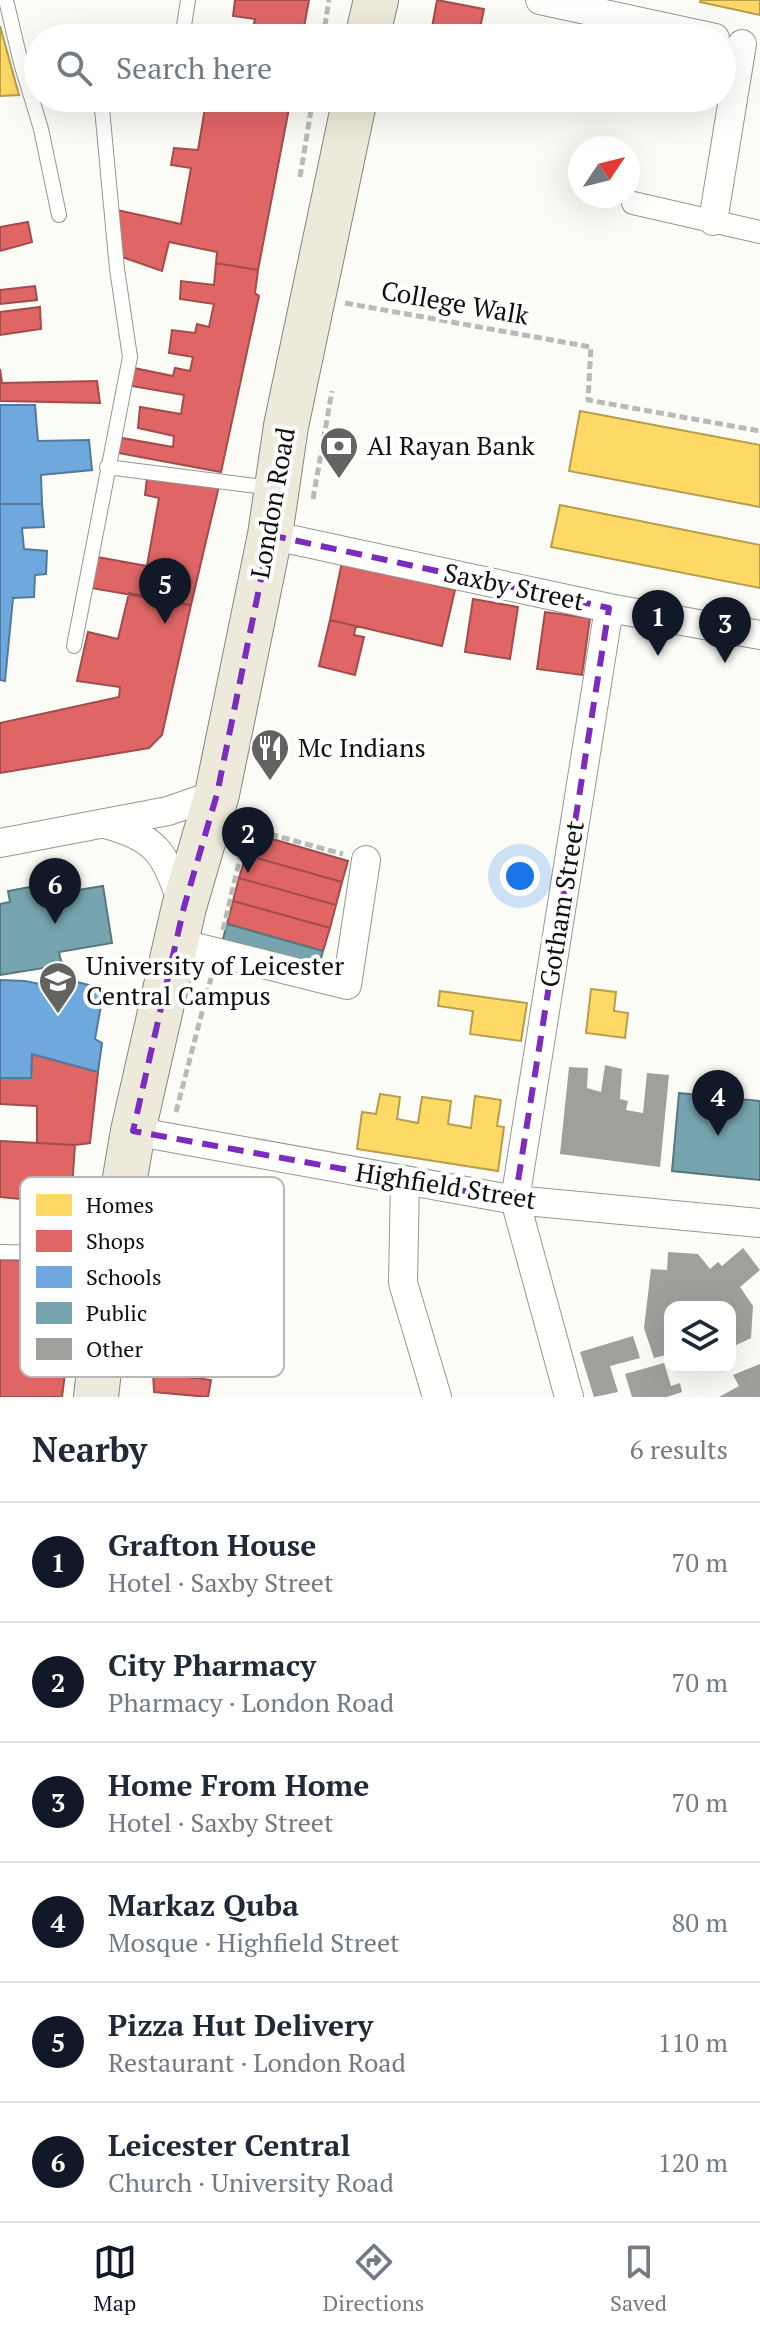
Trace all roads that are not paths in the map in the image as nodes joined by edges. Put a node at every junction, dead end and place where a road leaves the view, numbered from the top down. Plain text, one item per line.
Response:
1 (6, 0) edge
2 (188, 0) edge
3 (376, 0) edge
4 (540, 0) edge
5 (670, 13) edge
6 (184, 24) edge
7 (370, 24) edge
8 (694, 24) edge
9 (24, 62) edge
10 (21, 63) junction
11 (24, 73) edge
12 (36, 112) edge
13 (102, 112) edge
14 (352, 112) edge
15 (726, 112) edge
16 (640, 205) edge
17 (59, 215) dead end
18 (713, 221) junction
19 (760, 232) edge
20 (107, 467) junction
21 (276, 489) junction
22 (270, 535) junction
23 (609, 608) junction
24 (760, 635) edge
25 (74, 646) dead end
26 (235, 799) junction
27 (101, 823) junction
28 (0, 843) edge
29 (366, 860) road end
30 (179, 924) junction
31 (151, 1134) junction
32 (137, 1177) edge
33 (405, 1180) junction
34 (515, 1200) junction
35 (760, 1223) edge
36 (0, 1252) edge
37 (20, 1252) edge
38 (437, 1397) edge
39 (569, 1397) edge

1 - 10 lane
2 - 6 lane
3 - 7 main road
4 - 5 street
5 - 8 street
9 - 10 lane
10 - 11 lane
12 - 17 lane
13 - 20 lane
14 - 21 main road, London Road
15 - 18 street
16 - 18 street
18 - 19 street
20 - 21 lane
20 - 25 lane
21 - 22 main road, London Road
22 - 23 street, Saxby Street
22 - 26 main road, London Road
23 - 24 street, Saxby Street
23 - 34 street, Gotham Street
26 - 27 street
26 - 30 main road, London Road
27 - 28 street
27 - 30 street
29 - 30 street
30 - 31 main road, London Road
31 - 32 main road, London Road
31 - 33 street, Highfield Street
33 - 34 street, Highfield Street
33 - 38 street
34 - 35 street, Highfield Street
34 - 39 street
36 - 37 lane

